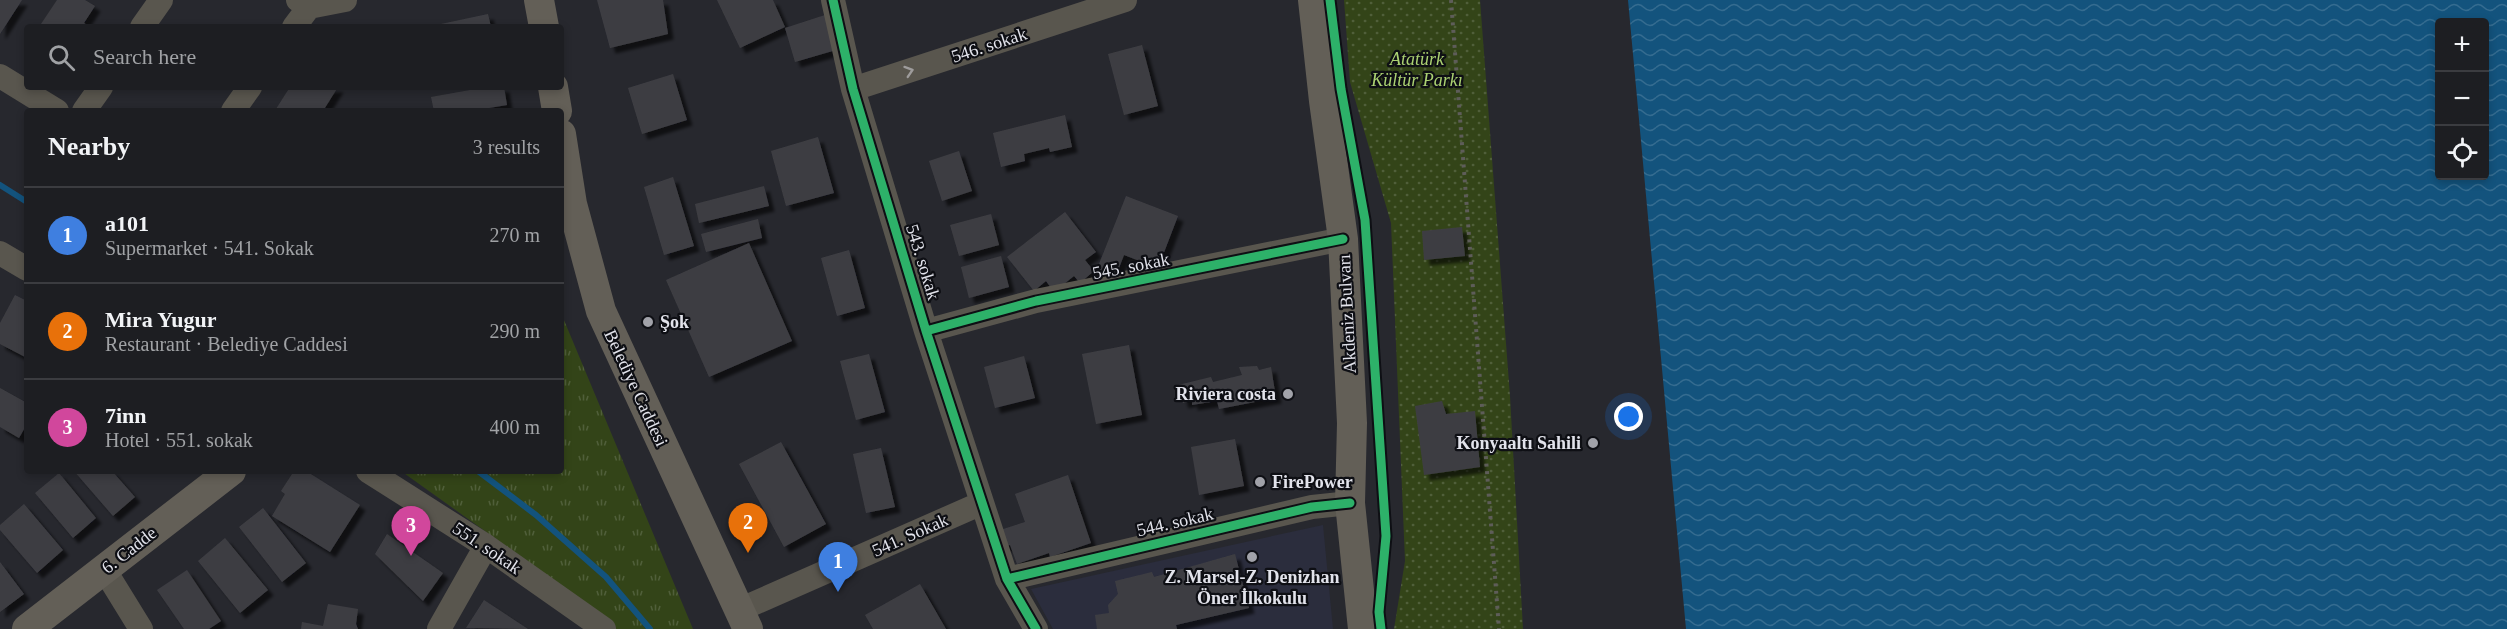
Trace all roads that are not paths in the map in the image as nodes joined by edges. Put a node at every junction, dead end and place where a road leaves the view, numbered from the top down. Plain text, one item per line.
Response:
1 (161, 0) edge
2 (345, 0) edge
3 (540, 0) edge
4 (833, 0) edge
5 (1125, 0) edge
6 (1313, 0) edge
7 (303, 3) edge
8 (144, 24) edge
9 (295, 24) edge
10 (544, 24) edge
11 (0, 76) edge
12 (853, 89) junction
13 (99, 90) edge
14 (248, 90) edge
15 (554, 90) edge
16 (52, 108) edge
17 (86, 108) edge
18 (235, 108) edge
19 (556, 108) edge
20 (564, 171) edge
21 (567, 208) edge
22 (1343, 239) junction
23 (926, 330) junction
24 (227, 474) edge
25 (373, 474) edge
26 (982, 503) junction
27 (1350, 503) junction
28 (486, 546) junction
29 (104, 569) junction
30 (1007, 579) junction
31 (743, 619) edge
32 (27, 629) edge
33 (141, 629) edge
34 (439, 629) edge
35 (604, 629) edge
36 (1036, 629) edge
37 (1363, 629) edge

1 - 8 street
2 - 7 street
3 - 10 main road
4 - 12 street, 543. sokak
12 -> 5 street, 546. sokak
6 - 22 main road, Akdeniz Bulvarı
7 - 9 street
11 - 16 street
12 - 23 street, 543. sokak
13 - 17 street
14 - 18 street
15 - 19 main road
20 - 21 main road, Belediye Caddesi
21 - 31 main road, Belediye Caddesi
22 - 23 street, 545. sokak
22 - 27 main road, Akdeniz Bulvarı
23 - 26 street, 543. sokak
24 - 29 main road, 6. Cadde
25 - 28 street, 551. sokak
26 - 30 street, 543. sokak
26 - 31 street, 541. Sokak
27 - 30 street, 544. sokak
27 - 37 main road, Akdeniz Bulvarı
28 - 34 street
28 - 35 street, 551. sokak
29 - 32 main road, 6. Cadde
29 - 33 street
30 - 36 street, 543. sokak

